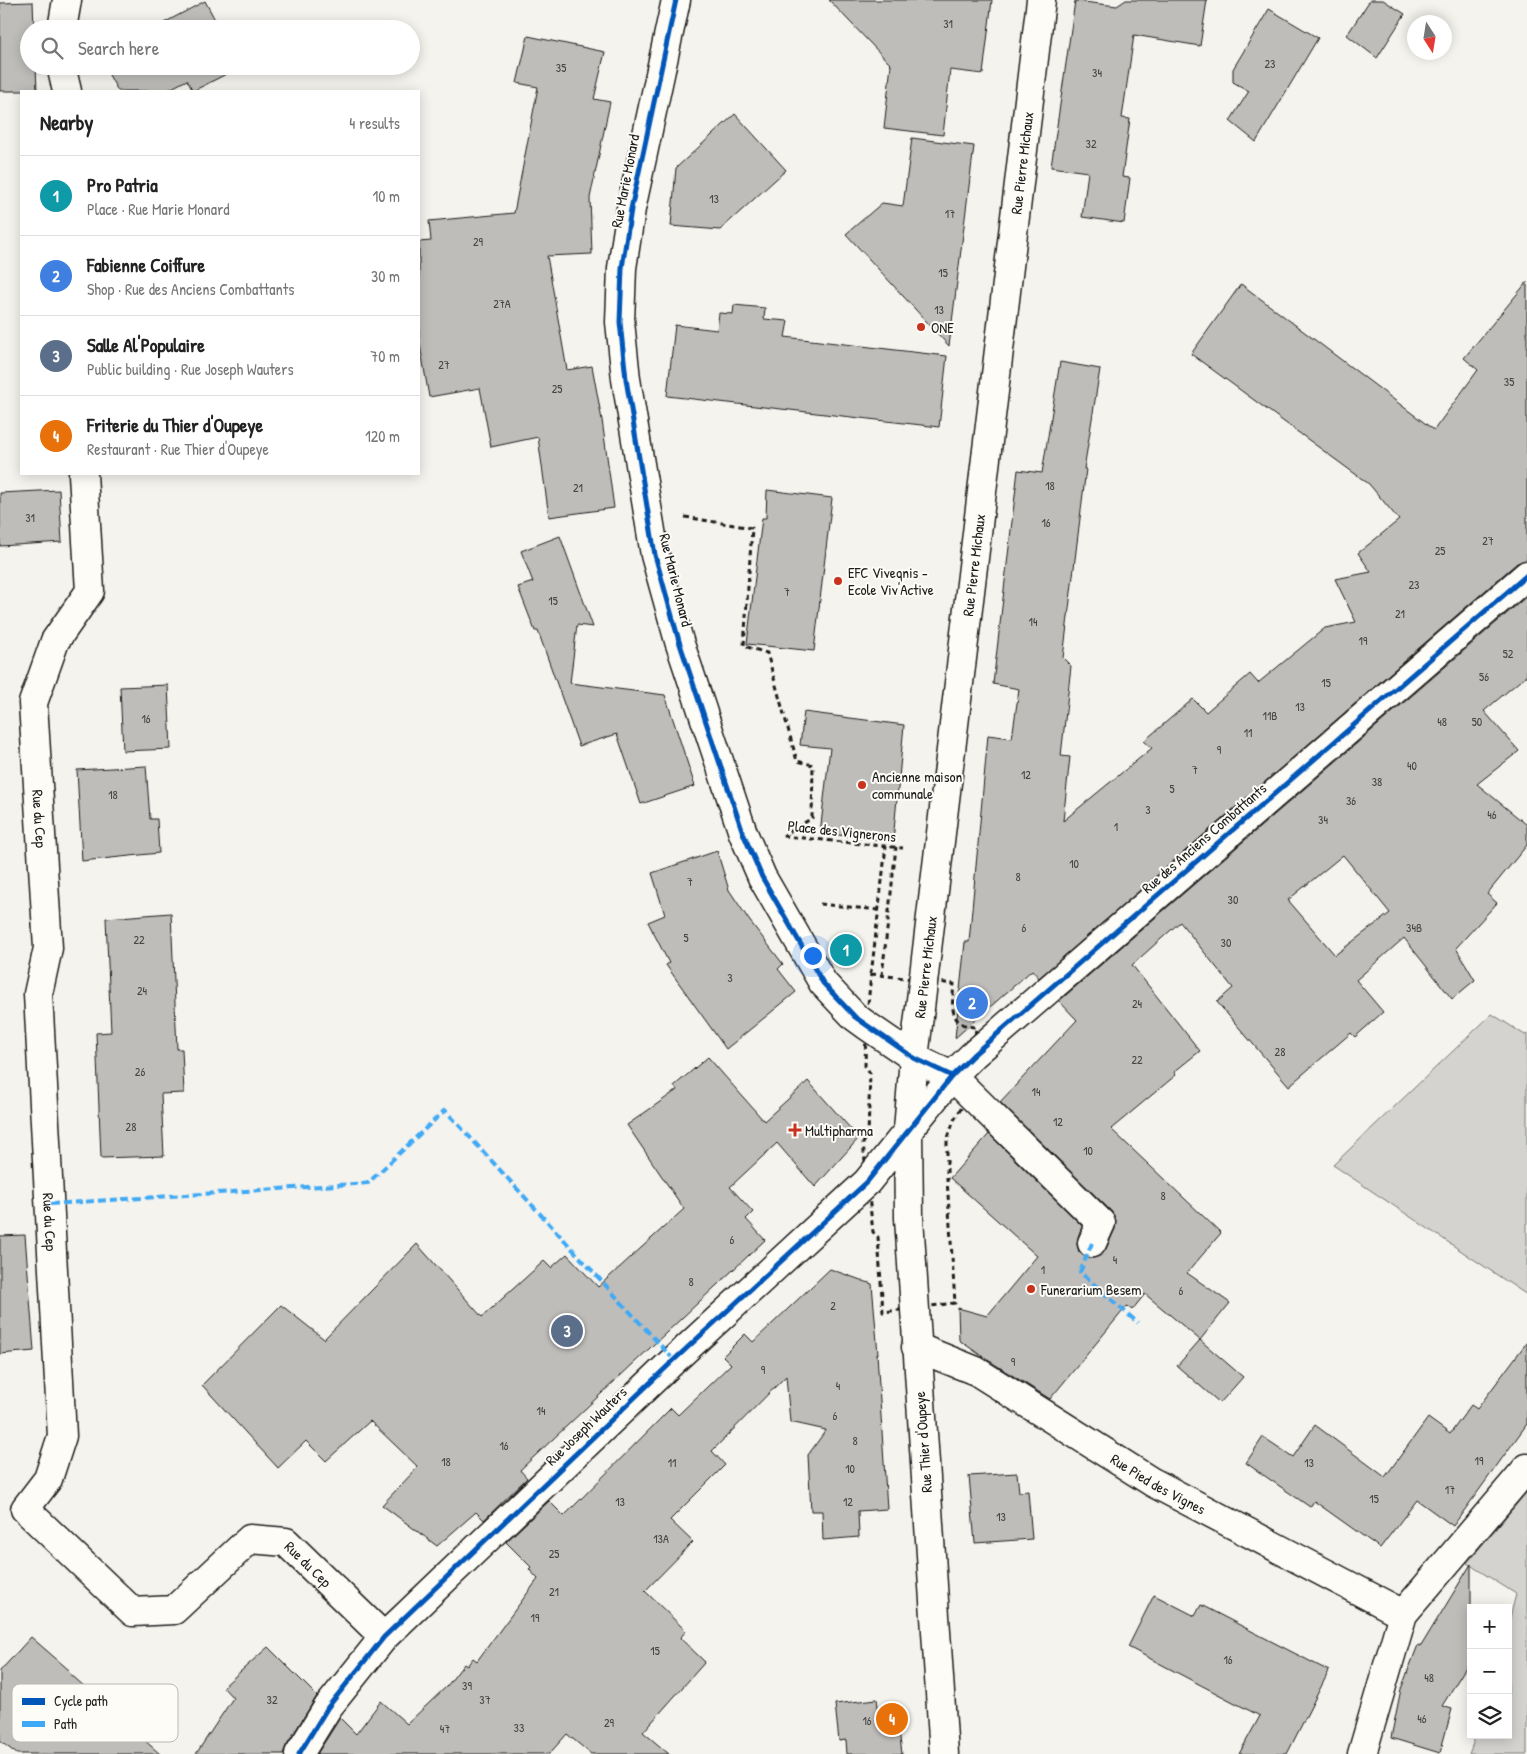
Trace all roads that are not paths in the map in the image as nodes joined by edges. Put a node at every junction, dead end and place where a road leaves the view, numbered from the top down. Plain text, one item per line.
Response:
1 (676, 0) edge
2 (1041, 0) edge
3 (66, 1) edge
4 (63, 20) edge
5 (63, 75) edge
6 (67, 90) edge
7 (83, 475) edge
8 (1527, 575) edge
9 (914, 1058) junction
10 (952, 1076) junction
11 (908, 1130) junction
12 (1092, 1243) dead end
13 (916, 1347) junction
14 (1527, 1468) edge
15 (1403, 1614) junction
16 (384, 1636) junction
17 (299, 1754) edge
18 (944, 1754) edge
19 (1362, 1754) edge

1 - 9 street, Rue Marie Monard
2 - 9 street, Rue Pierre Michaux
3 - 4 street
5 - 6 street
7 - 16 street, Rue du Cep
8 - 10 street, Rue des Anciens Combattants
9 - 10 street, Rue Marie Monard
9 - 11 street, Rue Pierre Michaux
10 - 11 street, Rue des Anciens Combattants
10 - 12 street
11 - 13 street, Rue Thier d'Oupeye
11 - 16 street, Rue Joseph Wauters
13 - 15 street, Rue Pied des Vignes
13 - 18 street, Rue Thier d'Oupeye
14 - 15 street
15 - 19 street
16 - 17 street, Rue Joseph Wauters

